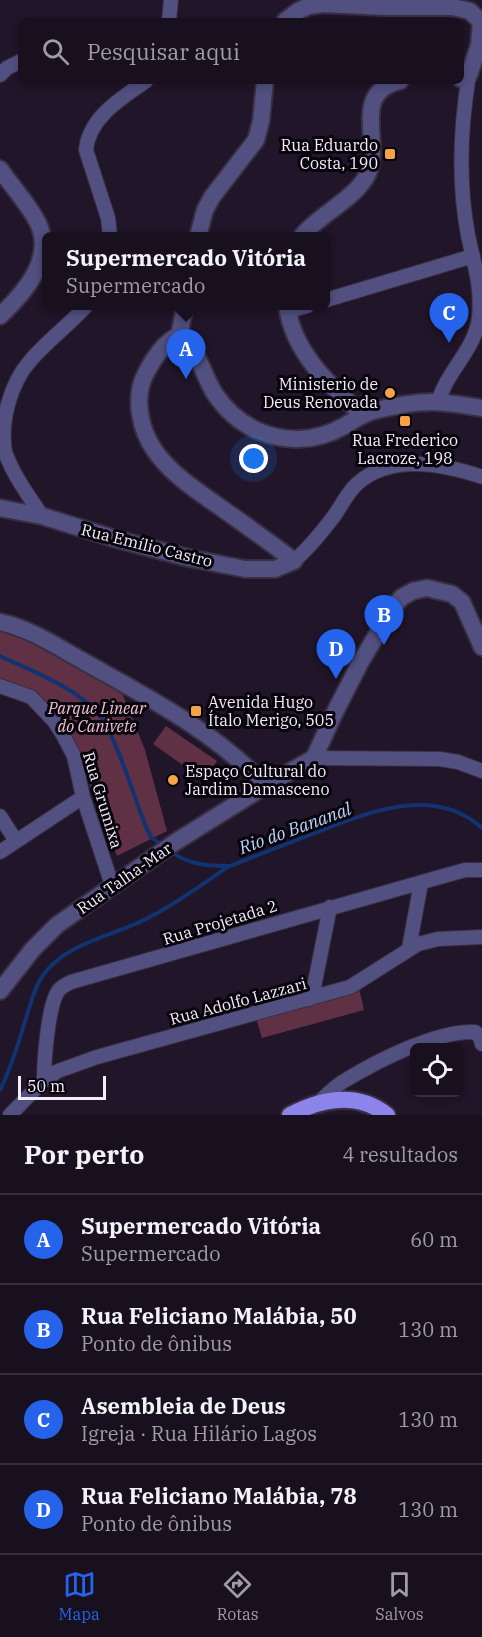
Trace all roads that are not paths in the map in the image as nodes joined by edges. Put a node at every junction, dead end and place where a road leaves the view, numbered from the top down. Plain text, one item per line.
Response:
1 (171, 0) edge
2 (435, 3) edge
3 (169, 18) edge
4 (289, 18) edge
5 (482, 21) edge
6 (18, 63) edge
7 (0, 75) edge
8 (465, 77) edge
9 (141, 84) edge
10 (265, 84) edge
11 (389, 84) edge
12 (0, 169) edge
13 (109, 232) edge
14 (199, 232) edge
15 (307, 232) edge
16 (473, 256) junction
17 (330, 299) edge
18 (82, 310) edge
19 (184, 310) edge
20 (289, 310) edge
21 (0, 316) edge
22 (179, 336) junction
23 (438, 403) junction
24 (482, 408) edge
25 (362, 414) junction
26 (482, 477) edge
27 (0, 508) edge
28 (42, 516) junction
29 (294, 561) junction
30 (0, 622) edge
31 (482, 647) edge
32 (0, 686) edge
33 (314, 758) junction
34 (482, 771) edge
35 (266, 786) junction
36 (83, 797) junction
37 (0, 816) edge
38 (16, 841) junction
39 (0, 852) edge
40 (482, 870) edge
41 (421, 883) junction
42 (112, 885) junction
43 (330, 907) junction
44 (482, 937) edge
45 (409, 948) junction
46 (0, 991) edge
47 (309, 999) junction
48 (482, 1044) edge
49 (44, 1080) junction
50 (304, 1110) edge
51 (10, 1115) edge
52 (387, 1115) edge

1 - 3 street
2 - 4 street
2 - 5 street
5 - 8 street
6 - 7 street
8 - 16 street
9 - 13 street
10 - 14 street
11 - 15 street
12 - 21 street
16 - 17 street
16 - 23 street
18 - 28 street
19 - 22 street
20 - 25 street
22 - 25 street
22 - 29 street
23 - 24 street
23 - 25 street
26 - 29 street
27 - 28 street, Rua Emílio Castro
28 - 29 street, Rua Emílio Castro
30 - 35 street
31 - 33 street
32 - 36 street, Rua Grumixa
33 - 34 street
33 - 35 street, Rua Talha-Mar
35 - 42 street, Rua Talha-Mar
36 - 38 street
36 - 42 street, Rua Grumixa
37 - 38 street
38 - 39 street
40 - 41 street, Rua Projetada 2
41 - 43 street, Rua Projetada 2
41 - 45 street
42 - 46 street, Rua Talha-Mar
43 - 47 street
43 - 49 street, Rua Projetada 2
44 - 45 street, Rua Adolfo Lazzari
45 - 47 street, Rua Adolfo Lazzari
47 - 49 street, Rua Adolfo Lazzari
48 - 50 street
49 - 51 street, Rua Adolfo Lazzari
50 - 52 main road

